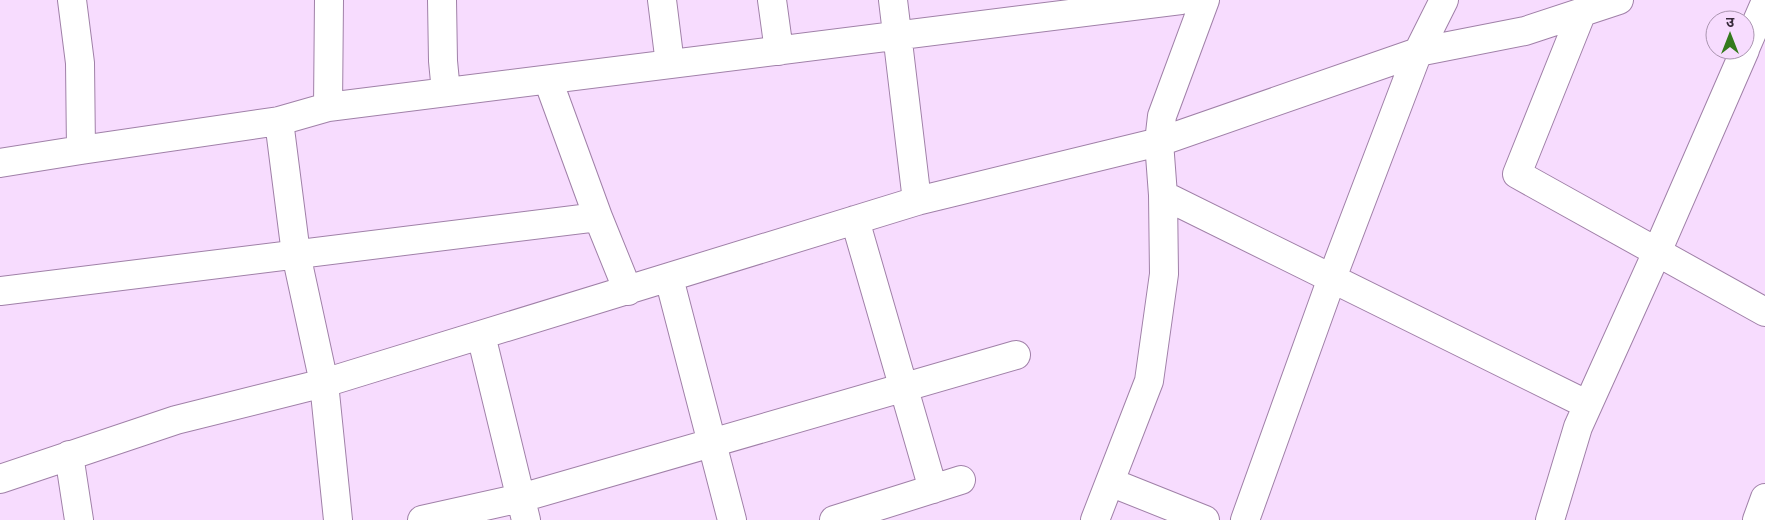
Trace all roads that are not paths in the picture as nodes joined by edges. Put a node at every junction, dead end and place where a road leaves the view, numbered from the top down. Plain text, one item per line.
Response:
1 (72, 0) edge
2 (329, 0) edge
3 (442, 0) edge
4 (662, 0) edge
5 (772, 0) edge
6 (893, 0) edge
7 (1181, 0) edge
8 (1205, 0) edge
9 (1444, 0) edge
10 (1619, 0) edge
11 (1130, 3) edge
12 (1765, 3) edge
13 (1004, 11) edge
14 (1582, 12) junction
15 (1755, 26) edge
16 (898, 36) junction
17 (779, 50) junction
18 (1418, 52) junction
19 (1741, 60) edge
20 (670, 64) junction
21 (548, 80) junction
22 (446, 92) junction
23 (328, 107) junction
24 (279, 121) junction
25 (1159, 142) junction
26 (81, 150) junction
27 (0, 163) edge
28 (1163, 195) junction
29 (917, 201) junction
30 (598, 217) junction
31 (855, 220) junction
32 (1657, 252) junction
33 (296, 254) junction
34 (669, 278) junction
35 (1332, 278) junction
36 (0, 291) edge
37 (628, 291) junction
38 (1765, 312) edge
39 (481, 335) junction
40 (1016, 355) dead end
41 (324, 383) junction
42 (903, 386) junction
43 (1588, 405) junction
44 (712, 442) junction
45 (69, 455) junction
46 (0, 479) edge
47 (961, 480) dead end
48 (1110, 482) junction
49 (933, 489) junction
50 (1765, 498) edge
51 (523, 509) edge
52 (79, 520) edge
53 (338, 520) edge
54 (422, 520) edge
55 (732, 520) edge
56 (834, 520) edge
57 (1095, 520) edge
58 (1205, 520) edge
59 (1245, 520) edge
60 (1550, 520) edge
61 (1757, 520) edge

1 - 26 street
2 - 23 street
3 - 22 street
4 - 20 street
5 - 17 street
6 - 16 street
7 - 11 street
8 - 25 street
9 - 18 street
10 - 14 street
11 - 13 street
12 - 15 street
13 - 16 street
14 - 18 street
14 - 32 street
16 - 17 street
16 - 29 street
17 - 20 street
18 - 25 street
18 - 35 street
19 - 32 street
20 - 21 street
21 - 22 street
21 - 30 street
22 - 23 street
23 - 24 street
24 - 26 street
24 - 33 street
25 - 28 street
25 - 29 street
26 - 27 street
28 - 35 street
28 - 48 street
29 - 31 street
30 - 33 street
30 - 37 street
31 - 34 street
31 - 42 street
32 - 38 street
32 - 43 street
33 - 36 street
33 - 41 street
34 - 37 street
34 - 44 street
35 - 43 street
35 - 59 street
37 - 39 street
39 - 41 street
39 - 51 street
40 - 42 street
41 - 45 street
41 - 53 street
42 - 44 street
42 - 49 street
43 - 60 street
44 - 51 street
44 - 55 street
45 - 46 street
45 - 52 street
47 - 49 street
48 - 57 street
48 - 58 street
49 - 56 street
50 - 61 street
51 - 54 street

